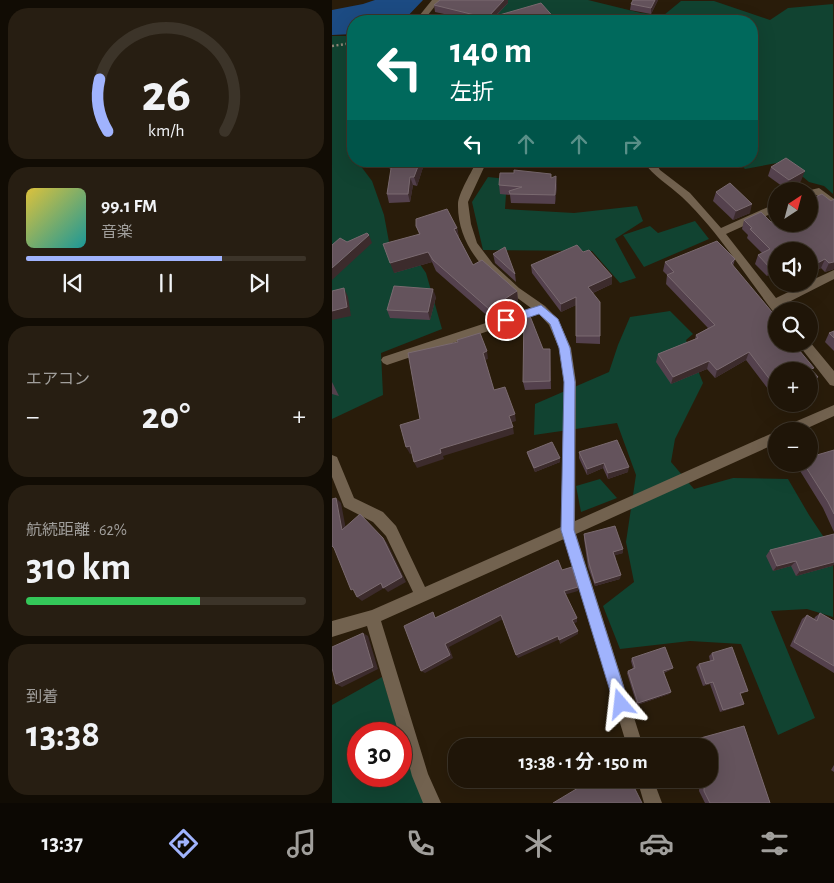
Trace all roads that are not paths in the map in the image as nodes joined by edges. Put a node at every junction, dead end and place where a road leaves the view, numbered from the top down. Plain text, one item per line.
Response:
1 (436, 0) edge
2 (424, 15) edge
3 (479, 167) edge
4 (653, 167) edge
5 (818, 191) edge
6 (834, 205) edge
7 (768, 211) edge
8 (719, 233) junction
9 (834, 274) edge
10 (771, 302) edge
11 (786, 302) edge
12 (541, 309) junction
13 (810, 352) edge
14 (387, 360) dead end
15 (834, 381) edge
16 (834, 410) edge
17 (808, 422) edge
18 (768, 440) edge
19 (332, 461) edge
20 (568, 530) junction
21 (422, 596) junction
22 (372, 618) junction
23 (332, 629) edge
24 (632, 738) edge
25 (648, 788) edge
26 (432, 803) edge
27 (653, 803) edge

1 - 2 street
3 - 12 street
4 - 8 street
5 - 6 street
7 - 8 street
8 - 10 street
9 - 11 street
12 - 14 street
12 - 20 street
13 - 15 street
16 - 17 street
18 - 20 street
19 - 21 street
20 - 21 street
20 - 24 street
21 - 22 street
22 - 23 street
22 - 26 street
25 - 27 street

